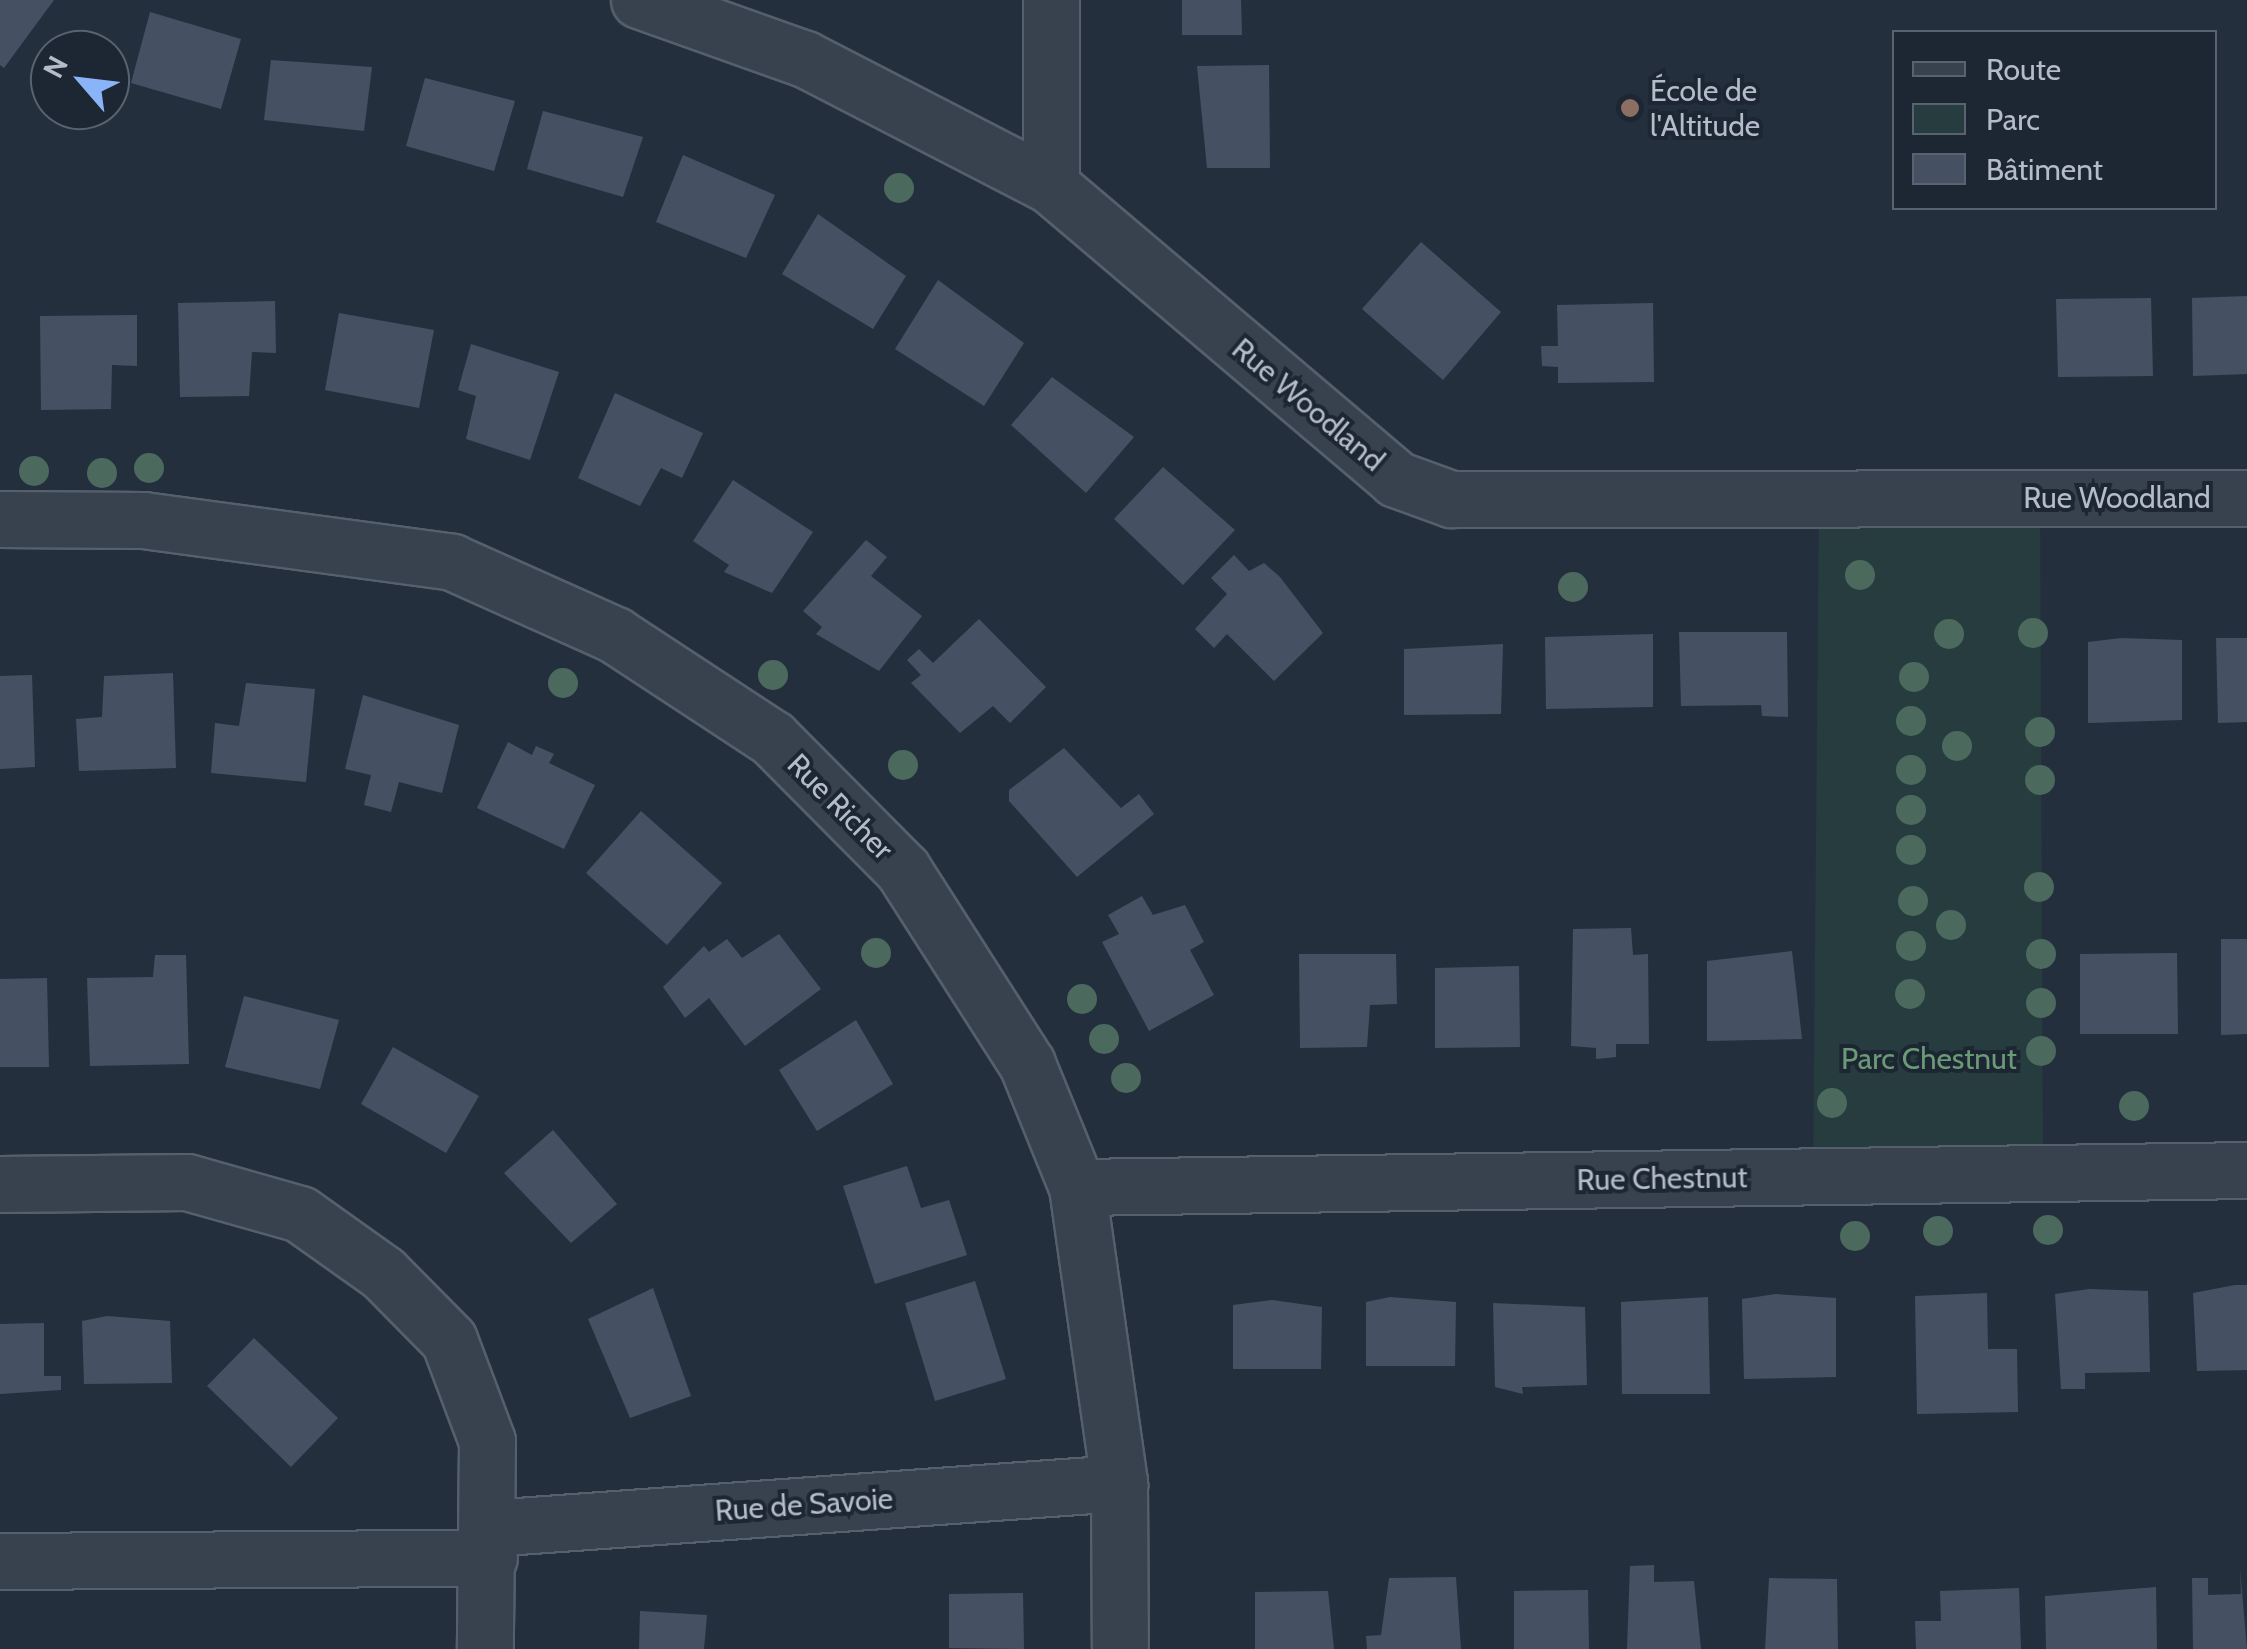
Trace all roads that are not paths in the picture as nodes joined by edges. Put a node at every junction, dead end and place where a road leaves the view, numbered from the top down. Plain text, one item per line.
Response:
1 (640, 0) edge
2 (1051, 0) edge
3 (1050, 186) junction
4 (2247, 498) edge
5 (0, 518) edge
6 (2247, 1170) edge
7 (0, 1184) edge
8 (1077, 1188) junction
9 (1119, 1483) junction
10 (489, 1543) junction
11 (0, 1561) edge
12 (485, 1649) edge
13 (1120, 1649) edge

1 - 3 street, Rue Woodland
2 - 3 street
3 - 4 street, Rue Woodland
5 - 8 street, Rue Richer
6 - 8 street, Rue Chestnut
7 - 10 street
8 - 9 street, Rue Richer
9 - 10 street, Rue de Savoie
9 - 13 street, Rue Richer
10 - 11 street, Rue de Savoie
10 - 12 street

